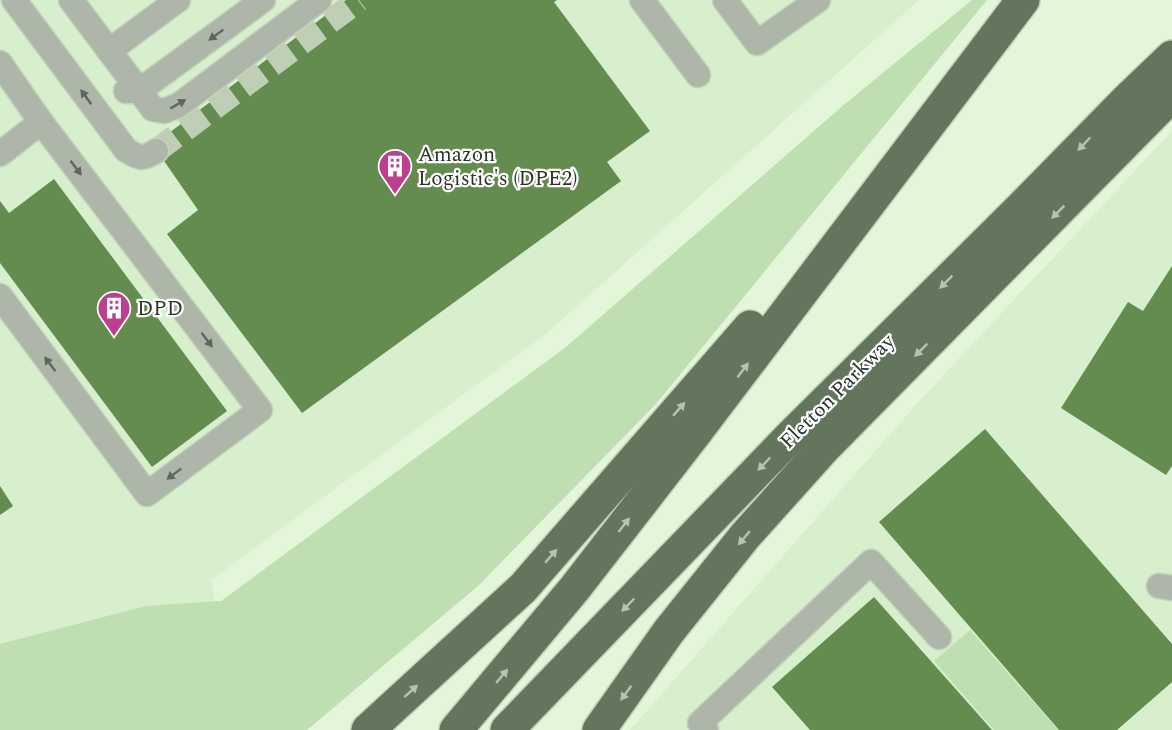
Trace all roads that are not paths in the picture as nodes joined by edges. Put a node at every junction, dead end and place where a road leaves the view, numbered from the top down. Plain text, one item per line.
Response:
1 (14, 0) edge
2 (178, 0) edge
3 (263, 0) edge
4 (319, 0) edge
5 (642, 0) edge
6 (725, 0) edge
7 (818, 0) edge
8 (1023, 0) edge
9 (75, 2) edge
10 (1172, 46) edge
11 (109, 51) junction
12 (1172, 57) edge
13 (0, 63) edge
14 (698, 75) dead end
15 (139, 91) junction
16 (1172, 94) edge
17 (1125, 102) junction
18 (936, 113) junction
19 (41, 122) junction
20 (156, 151) tunnel mouth
21 (0, 154) edge
22 (0, 296) edge
23 (939, 638) dead end
24 (368, 730) edge
25 (456, 730) edge
26 (507, 730) edge
27 (599, 730) edge
28 (706, 730) edge

20 -> 1 street
2 - 11 street
3 -> 15 street
15 -> 4 street
5 - 14 street
6 - 7 street
8 - 18 highway
9 - 11 street
9 - 15 street
10 - 17 highway
11 - 15 street
12 - 17 highway, Fletton Parkway
13 - 19 street
16 -> 27 highway
17 -> 26 highway, Fletton Parkway
24 -> 18 highway
25 -> 18 highway
19 - 21 street
19 -> 22 street
23 - 28 street

